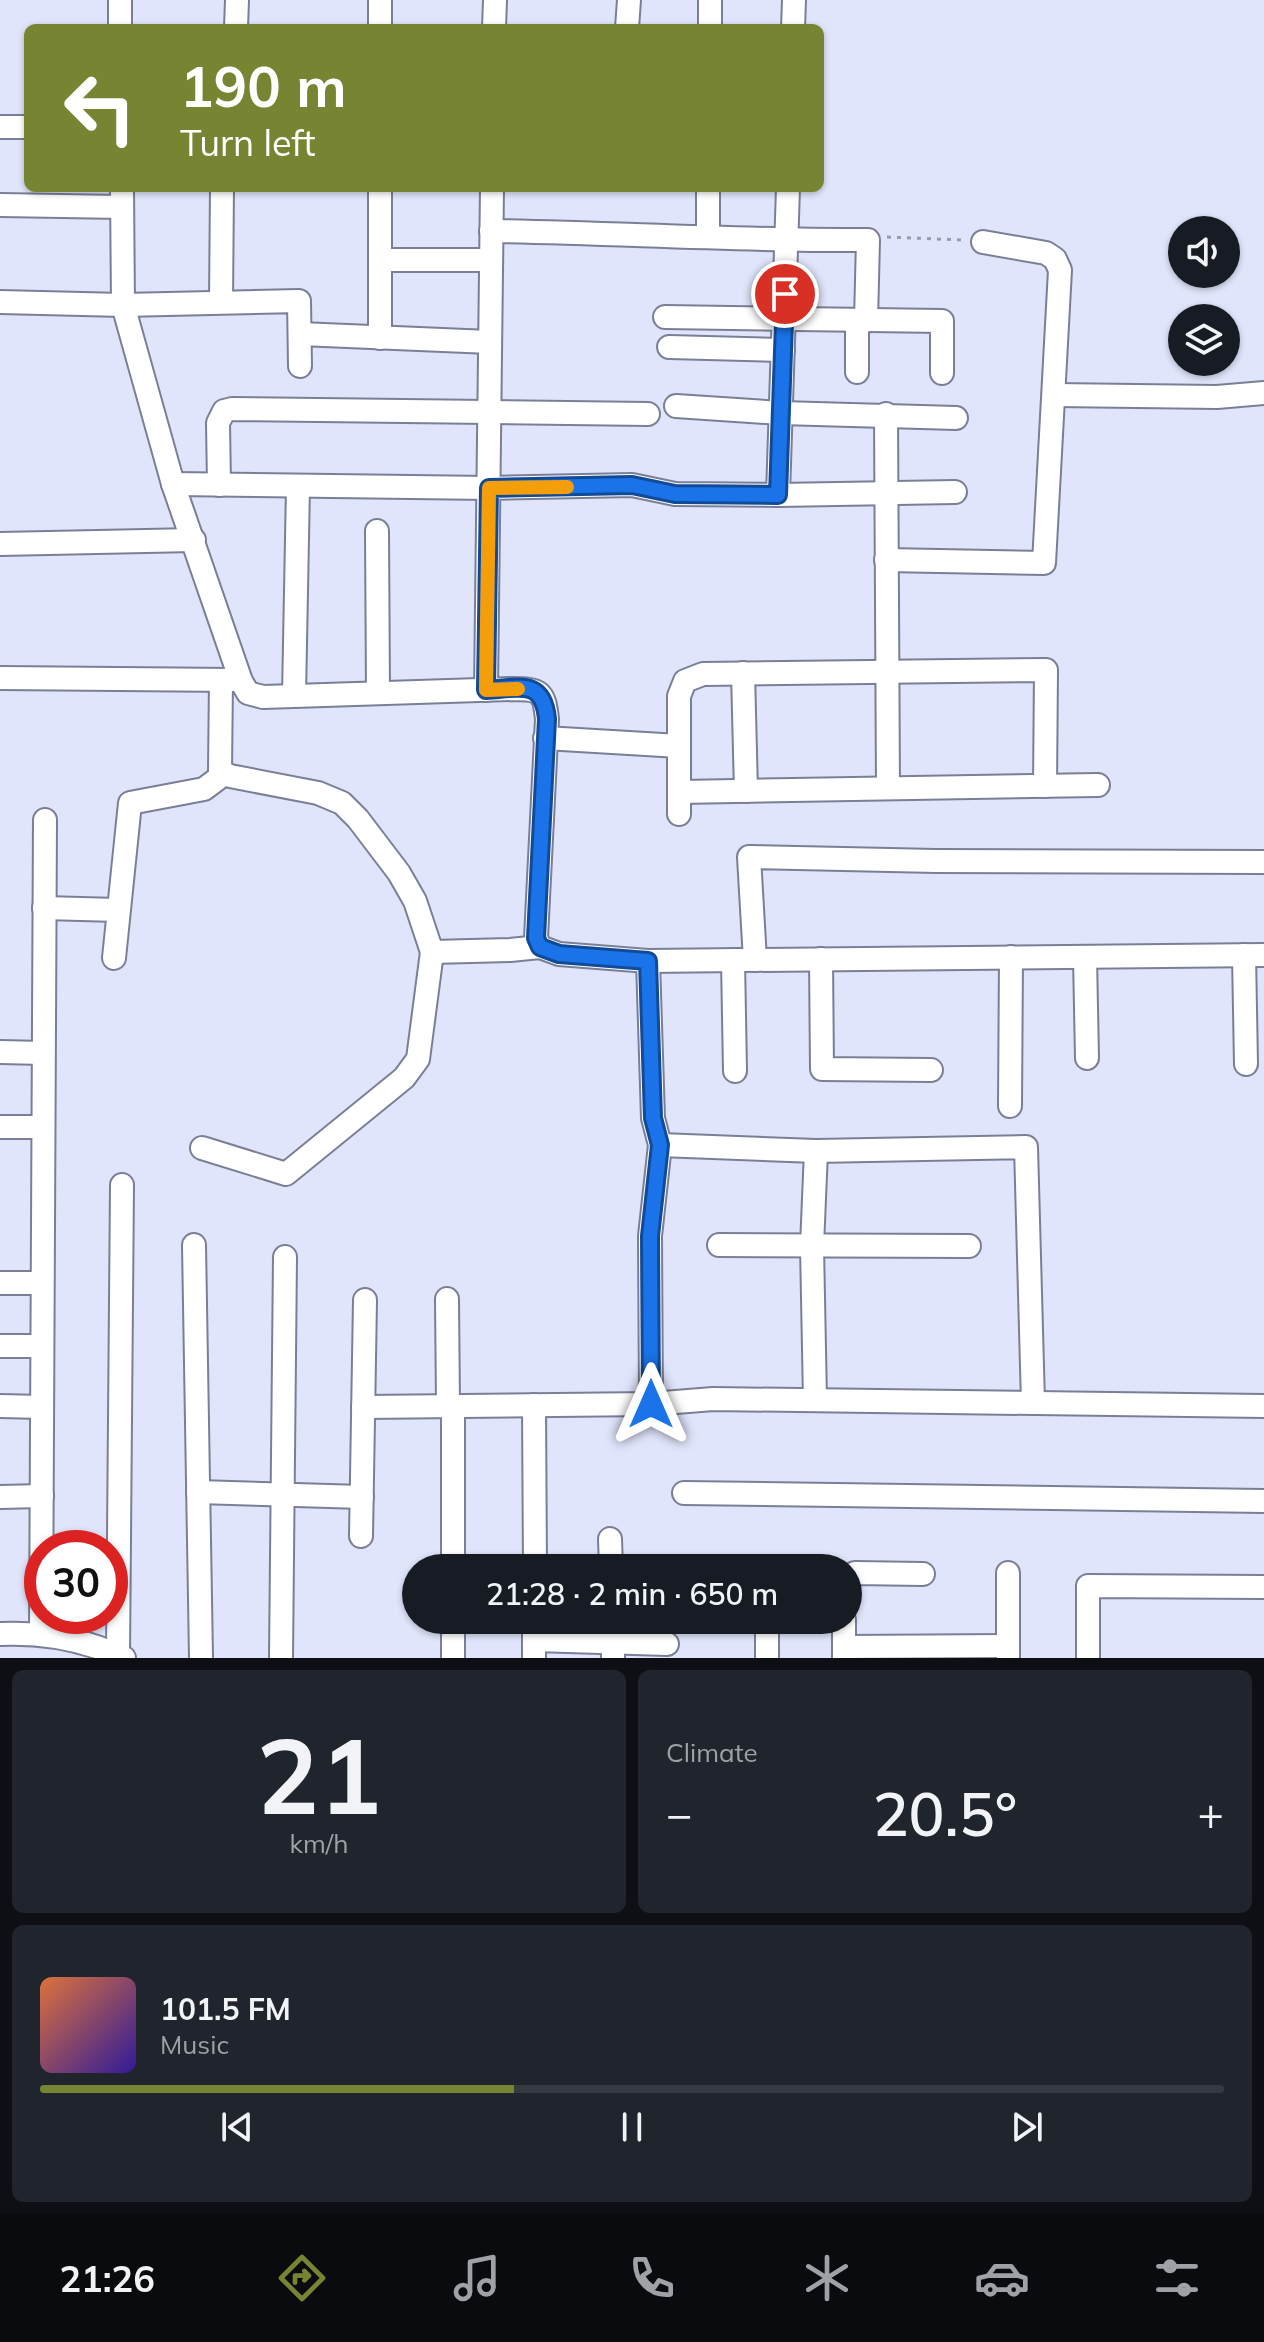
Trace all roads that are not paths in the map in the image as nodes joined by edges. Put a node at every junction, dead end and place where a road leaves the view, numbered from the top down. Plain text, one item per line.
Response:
1 (120, 0) edge
2 (237, 0) edge
3 (380, 0) edge
4 (495, 0) edge
5 (629, 0) edge
6 (710, 0) edge
7 (794, 0) edge
8 (120, 24) edge
9 (236, 24) edge
10 (380, 24) edge
11 (494, 24) edge
12 (627, 24) edge
13 (710, 24) edge
14 (793, 24) edge
15 (0, 127) edge
16 (24, 127) edge
17 (222, 192) edge
18 (380, 192) edge
19 (492, 192) edge
20 (708, 192) edge
21 (788, 192) edge
22 (122, 197) edge
23 (0, 205) edge
24 (491, 231) junction
25 (708, 237) junction
26 (786, 241) junction
27 (983, 242) road end
28 (380, 260) junction
29 (491, 260) junction
30 (0, 302) edge
31 (221, 302) junction
32 (123, 305) junction
33 (665, 317) dead end
34 (784, 320) junction
35 (861, 321) junction
36 (300, 334) junction
37 (380, 338) junction
38 (490, 342) junction
39 (669, 347) dead end
40 (783, 350) junction
41 (300, 366) dead end
42 (857, 372) dead end
43 (942, 373) dead end
44 (1264, 393) edge
45 (1055, 395) junction
46 (676, 406) dead end
47 (490, 412) junction
48 (781, 413) junction
49 (648, 414) dead end
50 (886, 414) junction
51 (956, 418) dead end
52 (173, 484) junction
53 (219, 485) junction
54 (298, 486) junction
55 (489, 488) junction
56 (886, 491) junction
57 (955, 492) dead end
58 (778, 495) junction
59 (377, 531) dead end
60 (194, 540) junction
61 (0, 544) edge
62 (886, 560) junction
63 (886, 672) junction
64 (743, 673) junction
65 (0, 678) edge
66 (231, 680) junction
67 (486, 690) junction
68 (378, 693) junction
69 (294, 696) junction
70 (545, 738) junction
71 (679, 746) junction
72 (224, 774) junction
73 (1098, 785) dead end
74 (1045, 786) junction
75 (888, 788) junction
76 (746, 791) junction
77 (45, 820) dead end
78 (1264, 862) edge
79 (44, 908) junction
80 (118, 910) junction
81 (540, 947) junction
82 (432, 952) junction
83 (1254, 955) edge
84 (1011, 957) junction
85 (1085, 957) junction
86 (114, 958) dead end
87 (821, 959) junction
88 (744, 960) junction
89 (648, 961) junction
90 (0, 1052) edge
91 (43, 1053) junction
92 (1087, 1058) dead end
93 (1246, 1064) dead end
94 (931, 1070) dead end
95 (735, 1071) dead end
96 (1010, 1106) dead end
97 (0, 1127) edge
98 (43, 1127) junction
99 (660, 1145) junction
100 (202, 1148) dead end
101 (816, 1151) junction
102 (122, 1185) dead end
103 (194, 1245) dead end
104 (719, 1245) dead end
105 (812, 1246) junction
106 (969, 1246) dead end
107 (285, 1257) dead end
108 (0, 1283) edge
109 (42, 1283) junction
110 (447, 1299) dead end
111 (365, 1300) dead end
112 (0, 1346) edge
113 (42, 1346) junction
114 (815, 1400) junction
115 (1033, 1403) junction
116 (651, 1404) junction
117 (534, 1405) junction
118 (0, 1406) edge
119 (450, 1406) junction
120 (1264, 1406) edge
121 (42, 1407) junction
122 (363, 1407) junction
123 (198, 1492) junction
124 (684, 1493) dead end
125 (283, 1494) junction
126 (42, 1496) junction
127 (0, 1497) edge
128 (362, 1497) junction
129 (1264, 1501) edge
130 (361, 1536) dead end
131 (610, 1539) dead end
132 (453, 1554) edge
133 (535, 1554) edge
134 (611, 1554) edge
135 (862, 1573) edge
136 (1008, 1573) dead end
137 (923, 1574) dead end
138 (1264, 1587) edge
139 (0, 1634) edge
140 (453, 1634) edge
141 (767, 1634) edge
142 (41, 1635) junction
143 (534, 1639) edge
144 (613, 1640) edge
145 (667, 1644) dead end
146 (844, 1652) edge
147 (1008, 1652) edge
148 (121, 1656) edge
149 (201, 1658) edge
150 (281, 1658) edge
151 (453, 1658) edge
152 (767, 1658) edge
153 (1088, 1658) edge

1 - 8 street
2 - 9 street
3 - 10 street
4 - 11 street
5 - 12 street
6 - 13 street
7 - 14 street
15 - 16 street
17 - 31 street
18 - 28 street
19 - 24 street
20 - 25 street
21 - 26 street
22 - 23 street
22 - 32 street
24 - 25 street
24 - 29 street
25 - 26 street
26 - 34 street
26 - 35 street
27 - 45 street
28 - 29 street
28 - 37 street
29 - 38 street
30 - 32 street
31 - 32 street
31 - 36 street
32 - 52 street
33 - 34 street
34 - 35 street
34 - 40 street
35 - 42 street
35 - 43 street
36 - 37 street
36 - 41 street
37 - 38 street
38 - 47 street
39 - 40 street
40 - 48 street
44 - 45 street
45 - 62 street
46 - 48 street
47 - 49 street
47 - 53 street
47 - 55 street
48 - 50 street
48 - 58 street
50 - 51 street
50 - 56 street
52 - 53 street
52 - 60 street
53 - 54 street
54 - 55 street
54 - 69 street
55 - 58 street
55 - 67 street
56 - 57 street
56 - 58 street
56 - 62 street
59 - 68 street
60 - 61 street
60 - 66 street
62 - 63 street
63 - 64 street
63 - 74 street
63 - 75 street
64 - 71 street
64 - 76 street
65 - 66 street
66 - 69 street
66 - 72 street
67 - 68 street
67 - 70 street
68 - 69 street
70 - 71 street
70 - 81 street
71 - 76 street
72 - 80 street
72 - 82 street
73 - 74 street
74 - 75 street
75 - 76 street
77 - 79 street
78 - 88 street
79 - 80 street
79 - 91 street
80 - 86 street
81 - 82 street
81 - 89 street
82 - 100 street
83 - 85 street
83 - 93 street
84 - 85 street
84 - 87 street
84 - 96 street
85 - 92 street
87 - 88 street
87 - 94 street
88 - 89 street
88 - 95 street
89 - 99 street
90 - 91 street
91 - 98 street
97 - 98 street
98 - 109 street
99 - 101 street
99 - 116 street
101 - 105 street
101 - 115 street
102 - 148 street
103 - 123 street
104 - 105 street
105 - 106 street
105 - 114 street
107 - 125 street
108 - 109 street
109 - 113 street
110 - 119 street
111 - 122 street
112 - 113 street
113 - 121 street
114 - 115 street
114 - 116 street
115 - 120 street
116 - 117 street
117 - 119 street
117 - 133 street
118 - 121 street
119 - 122 street
119 - 132 street
121 - 126 street
122 - 128 street
123 - 125 street
123 - 149 street
124 - 129 street
125 - 128 street
125 - 150 street
126 - 127 street
126 - 142 street
128 - 130 street
131 - 134 street
135 - 137 street
136 - 147 street
138 - 153 street
139 - 142 street
140 - 151 street
141 - 152 street
142 - 148 street
143 - 144 street
144 - 145 street
146 - 147 street

